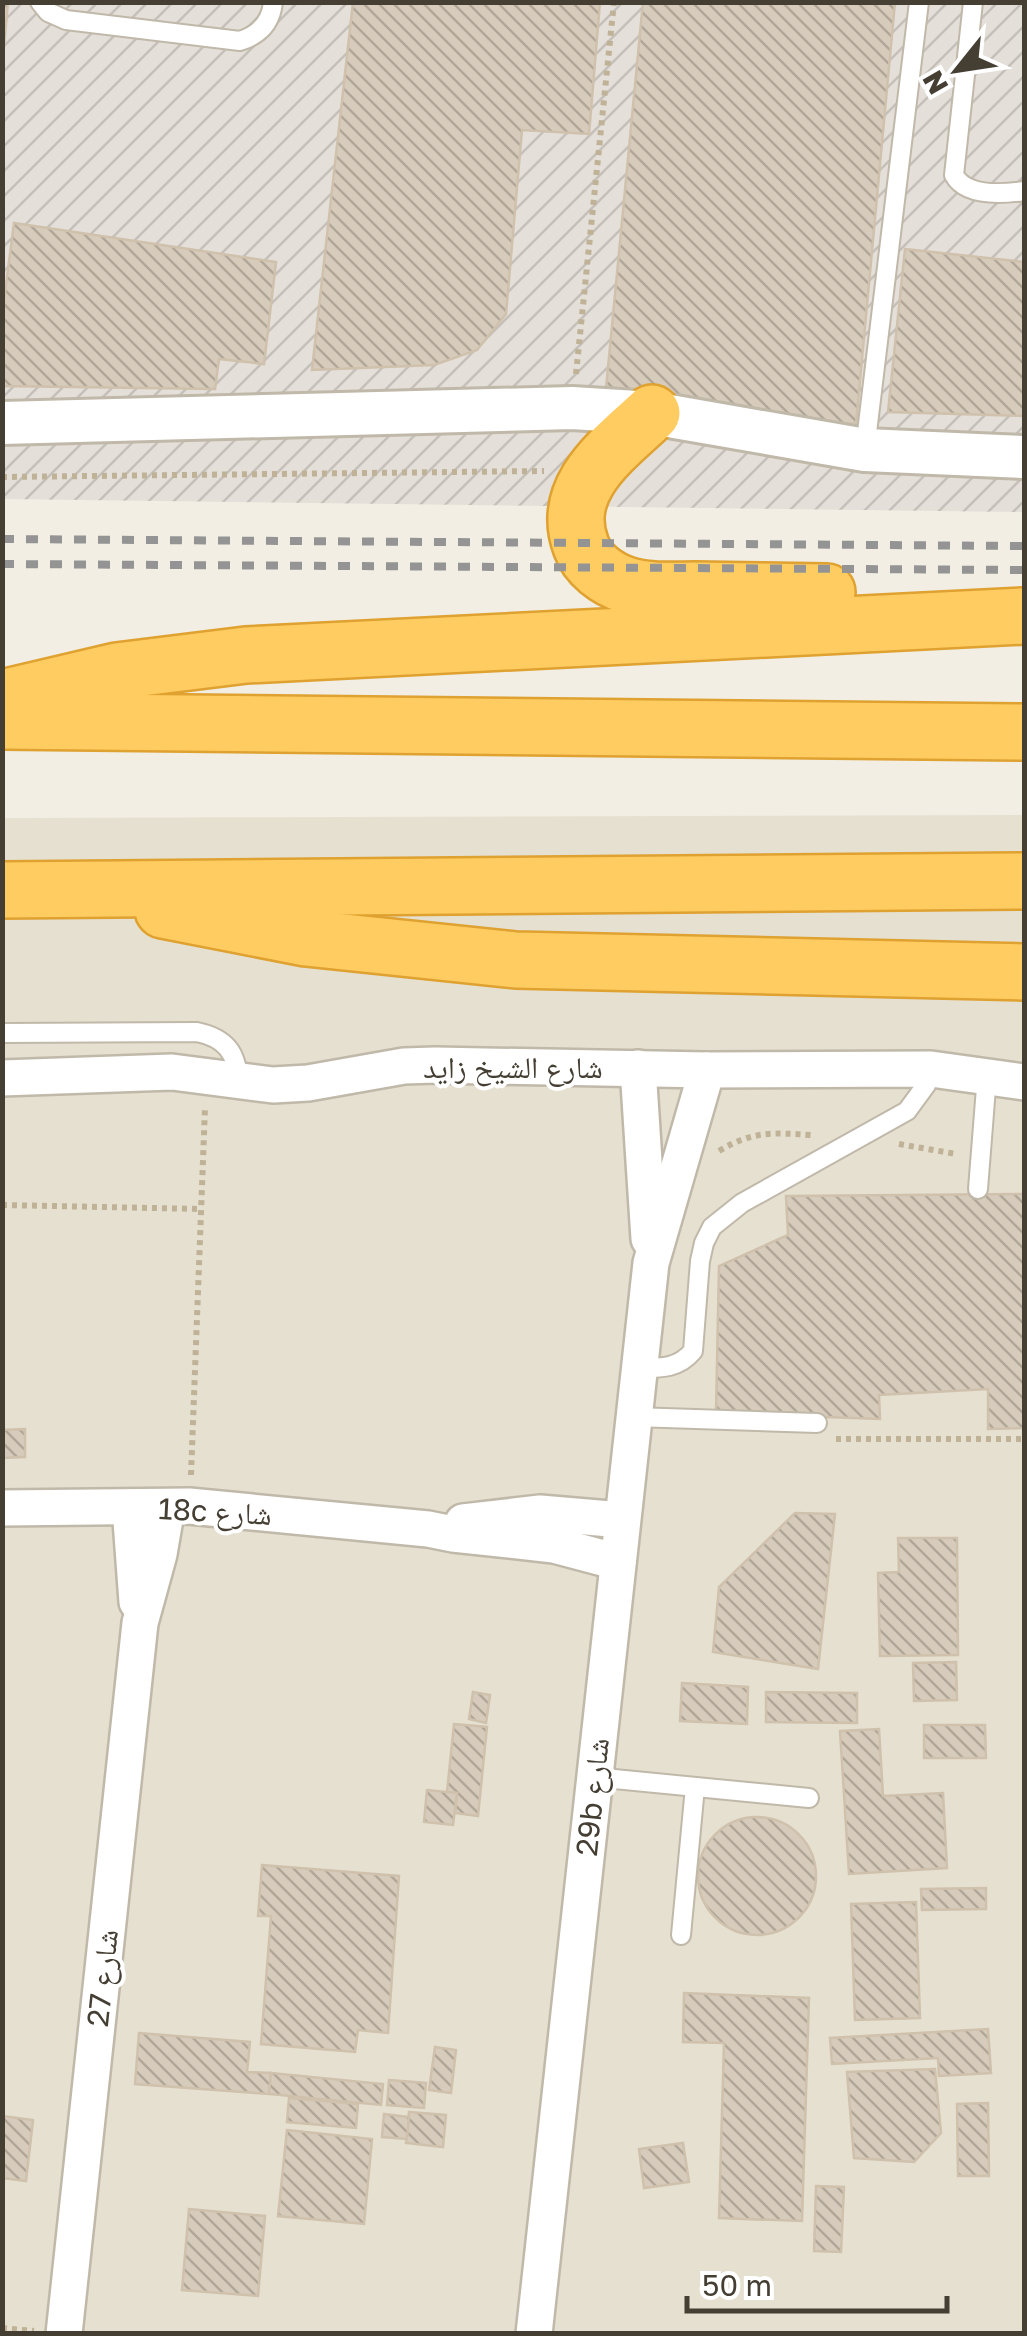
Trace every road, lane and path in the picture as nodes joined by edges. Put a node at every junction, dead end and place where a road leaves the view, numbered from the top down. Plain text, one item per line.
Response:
1 (40, 2) edge
2 (273, 2) edge
3 (614, 2) edge
4 (919, 2) edge
5 (973, 2) edge
6 (1024, 190) edge
7 (572, 408) junction
8 (652, 413) junction
9 (2, 423) edge
10 (865, 450) junction
11 (1024, 457) edge
12 (2, 477) edge
13 (1024, 602) edge
14 (1024, 616) edge
15 (2, 698) edge
16 (2, 722) edge
17 (1024, 732) edge
18 (1024, 881) edge
19 (83, 888) junction
20 (2, 890) edge
21 (1024, 972) edge
22 (2, 1033) edge
23 (638, 1068) junction
24 (931, 1069) junction
25 (707, 1070) junction
26 (987, 1076) junction
27 (2, 1078) edge
28 (222, 1078) junction
29 (1024, 1082) edge
30 (978, 1189) dead end
31 (2, 1205) edge
32 (202, 1210) junction
33 (652, 1260) junction
34 (639, 1368) junction
35 (634, 1417) junction
36 (817, 1423) dead end
37 (178, 1506) junction
38 (130, 1507) junction
39 (2, 1508) edge
40 (622, 1520) junction
41 (428, 1528) junction
42 (618, 1562) junction
43 (140, 1623) junction
44 (594, 1777) junction
45 (696, 1787) junction
46 (809, 1798) dead end
47 (681, 1935) dead end
48 (2, 2328) edge
49 (22, 2330) dead end
50 (64, 2334) edge
51 (534, 2334) edge

1 - 2 lane
3 - 7 path
4 - 10 lane
5 - 6 lane
7 - 8 street
7 - 9 street
7 - 12 path
8 - 10 street
8 - 13 highway
10 - 11 street
14 - 15 highway
16 - 17 highway
18 - 19 highway
19 - 20 highway
19 - 21 highway
22 - 28 lane
23 - 25 street, شارع الشيخ زايد
23 - 28 street, شارع الشيخ زايد
23 - 33 street, 29b شارع
24 - 25 street, شارع الشيخ زايد
24 - 26 street, شارع الشيخ زايد
24 - 34 lane
25 - 33 street, 29b شارع
26 - 29 street, شارع الشيخ زايد
26 - 30 lane
27 - 28 street, شارع الشيخ زايد
28 - 32 path
31 - 32 path
32 - 37 path
33 - 34 street, 29b شارع
34 - 35 street, 29b شارع
35 - 36 lane
35 - 40 street, 29b شارع
37 - 38 street, 18c شارع
37 - 41 street, 18c شارع
37 - 43 street, شارع 27
38 - 39 street, 18c شارع
38 - 43 street, شارع 27
40 - 41 street, 18c شارع
40 - 42 street, 29b شارع
41 - 42 street, 18c شارع
42 - 44 street, 29b شارع
43 - 50 street, شارع 27
44 - 45 lane
44 - 51 street, 29b شارع
45 - 46 lane
45 - 47 lane
48 - 49 path

